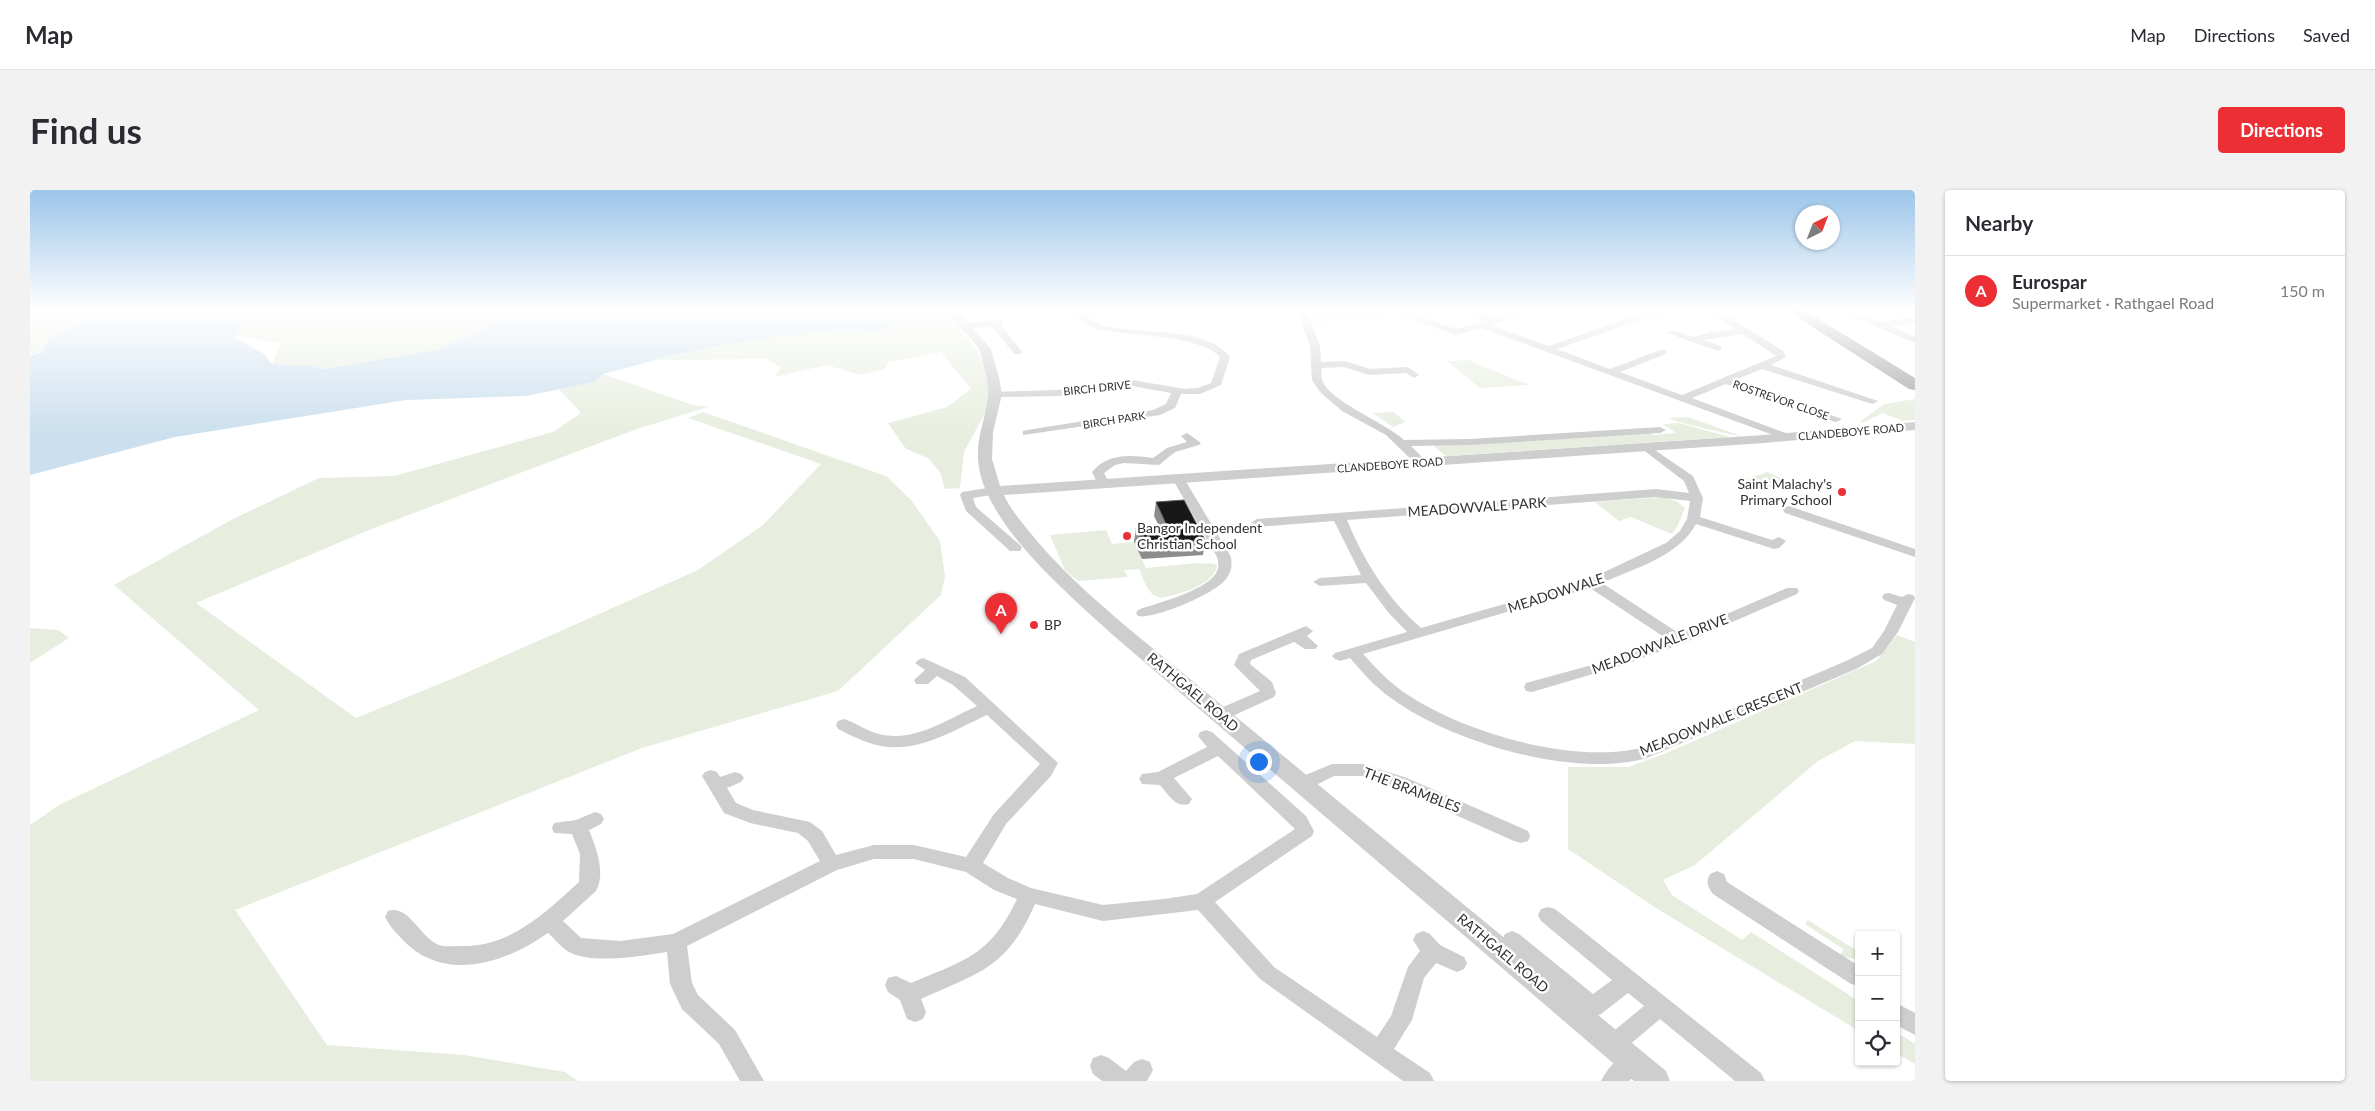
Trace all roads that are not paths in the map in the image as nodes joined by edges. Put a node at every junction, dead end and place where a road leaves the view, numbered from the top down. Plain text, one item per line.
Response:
1 (986, 352) edge
2 (1222, 352) edge
3 (1315, 352) edge
4 (1555, 352) edge
5 (1663, 352) dead end
6 (1778, 352) edge
7 (1861, 352) edge
8 (1875, 352) edge
9 (1886, 358) junction
10 (1315, 365) junction
11 (1764, 366) junction
12 (1611, 372) junction
13 (1414, 375) dead end
14 (1915, 375) edge
15 (1915, 380) edge
16 (1727, 381) junction
17 (1915, 385) edge
18 (1177, 390) junction
19 (996, 394) junction
20 (1684, 398) junction
21 (1873, 401) dead end
22 (1836, 419) dead end
23 (1915, 426) edge
24 (1660, 430) dead end
25 (1036, 434) dead end
26 (1187, 436) dead end
27 (1787, 437) junction
28 (1401, 443) junction
29 (1646, 447) junction
30 (1421, 462) junction
31 (1096, 476) junction
32 (1179, 480) junction
33 (994, 491) junction
34 (1697, 498) junction
35 (1789, 510) dead end
36 (1339, 517) junction
37 (1693, 519) junction
38 (1257, 523) dead end
39 (1779, 541) dead end
40 (1016, 548) dead end
41 (1915, 554) edge
42 (1370, 578) junction
43 (1320, 582) dead end
44 (1592, 583) junction
45 (1784, 591) dead end
46 (1889, 597) dead end
47 (1908, 607) edge
48 (1144, 613) dead end
49 (1419, 634) junction
50 (1304, 637) dead end
51 (1678, 640) junction
52 (1346, 654) joint
53 (927, 671) dead end
54 (1532, 687) dead end
55 (989, 707) junction
56 (1220, 715) junction
57 (844, 725) dead end
58 (735, 778) dead end
59 (1302, 784) junction
60 (1183, 799) dead end
61 (578, 825) dead end
62 (1521, 836) dead end
63 (831, 864) junction
64 (971, 866) junction
65 (1717, 879) dead end
66 (1029, 895) junction
67 (1202, 901) junction
68 (1548, 915) dead end
69 (394, 917) dead end
70 (549, 921) junction
71 (1512, 940) dead end
72 (676, 942) junction
73 (1457, 963) dead end
74 (1856, 976) edge
75 (1628, 980) junction
76 (907, 997) dead end
77 (1661, 1005) junction
78 (1900, 1016) edge
79 (1915, 1026) edge
80 (1613, 1045) junction
81 (1380, 1052) junction
82 (1633, 1062) junction
83 (1101, 1066) dead end
84 (752, 1081) edge
85 (1120, 1081) edge
86 (1422, 1081) edge
87 (1612, 1081) edge
88 (1656, 1081) edge
89 (1753, 1081) edge

1 - 19 street, RATHGAEL ROAD
2 - 18 street, BIRCH DRIVE
3 - 10 street
4 - 12 street, CLANDEBOYE ROAD
5 - 12 street
6 - 11 street
7 - 17 highway
8 - 9 highway
9 - 14 highway
9 - 15 highway
10 - 13 street
10 - 28 street
11 - 16 street
11 - 21 street
12 - 20 street, CLANDEBOYE ROAD
16 - 20 street
16 - 22 street, ROSTREVOR CLOSE
18 - 19 street, BIRCH DRIVE
18 - 25 street, BIRCH PARK
19 - 33 street, RATHGAEL ROAD
20 - 27 street, CLANDEBOYE ROAD
23 - 27 street, CLANDEBOYE ROAD
24 - 28 street
26 - 31 street
27 - 29 street, CLANDEBOYE ROAD
28 - 30 street
29 - 30 street, CLANDEBOYE ROAD
29 - 34 street
30 - 32 street, CLANDEBOYE ROAD
31 - 32 street, CLANDEBOYE ROAD
31 - 33 street, CLANDEBOYE ROAD
32 - 48 street
33 - 40 street
33 - 56 street, RATHGAEL ROAD
34 - 36 street, MEADOWVALE PARK
34 - 37 street, MEADOWVALE
35 - 41 street
36 - 38 street, MEADOWVALE PARK
36 - 42 street
37 - 39 street
37 - 44 street, MEADOWVALE
42 - 43 street
42 - 49 street
44 - 49 street, MEADOWVALE
44 - 51 street
45 - 51 street, MEADOWVALE DRIVE
46 - 47 street, MEADOWVALE CRESCENT
47 - 52 street, MEADOWVALE CRESCENT
49 - 52 street, MEADOWVALE
50 - 56 street
51 - 54 street, MEADOWVALE DRIVE
53 - 55 street
55 - 57 street
55 - 64 street
56 - 59 street, RATHGAEL ROAD
58 - 63 street
59 - 62 street, THE BRAMBLES
59 - 80 street, RATHGAEL ROAD
60 - 67 street
61 - 70 street
63 - 64 street
63 - 72 street
64 - 66 street
65 - 74 street
66 - 67 street
66 - 76 street
67 - 81 street
68 - 75 street
69 - 70 street
70 - 72 street
71 - 75 street
72 - 84 street
73 - 81 street
75 - 77 street
77 - 80 street
77 - 89 street
78 - 79 street
80 - 82 street, RATHGAEL ROAD
81 - 86 street
82 - 87 street
82 - 88 street, RATHGAEL ROAD
83 - 85 street

